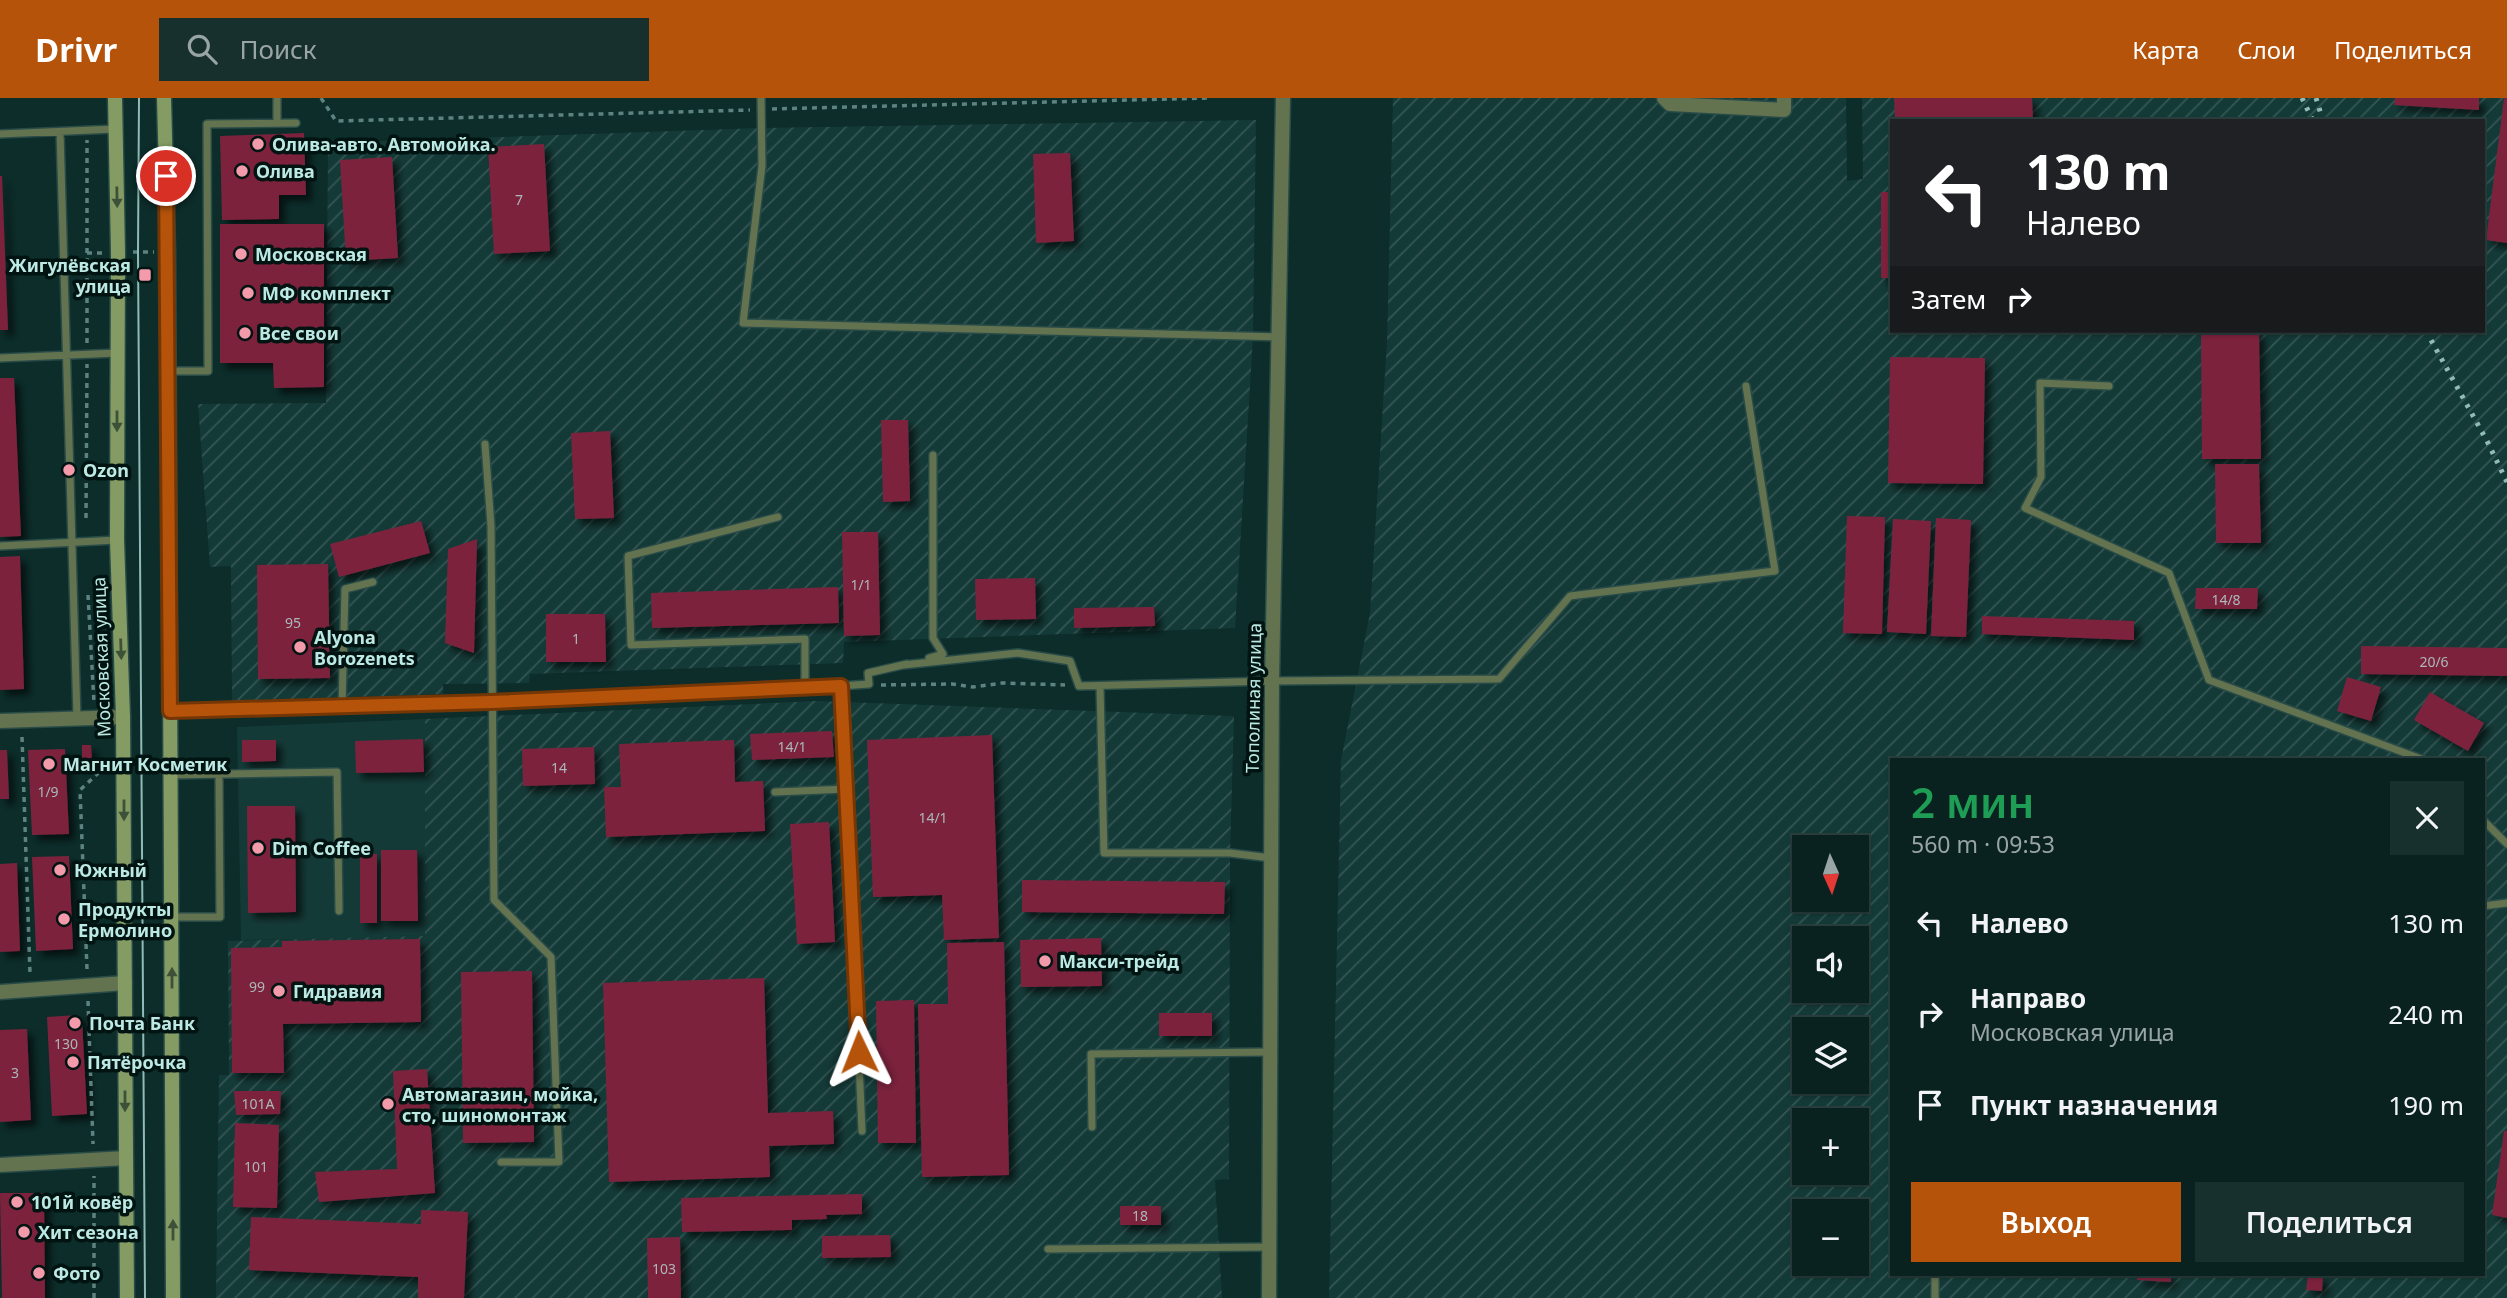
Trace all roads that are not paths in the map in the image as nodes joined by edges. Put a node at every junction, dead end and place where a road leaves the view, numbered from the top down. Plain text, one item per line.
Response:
1 (164, 98) edge
2 (276, 98) edge
3 (761, 98) edge
4 (1283, 98) edge
5 (1664, 98) edge
6 (1784, 98) edge
7 (116, 99) edge
8 (296, 122) dead end
9 (277, 123) junction
10 (116, 129) junction
11 (60, 132) junction
12 (0, 134) edge
13 (1278, 337) junction
14 (117, 353) junction
15 (68, 355) junction
16 (0, 358) edge
17 (167, 371) junction
18 (1746, 386) dead end
19 (2109, 386) dead end
20 (485, 444) dead end
21 (933, 455) dead end
22 (778, 517) dead end
23 (117, 540) junction
24 (70, 543) junction
25 (0, 547) edge
26 (373, 582) dead end
27 (903, 666) junction
28 (1272, 681) junction
29 (841, 686) junction
30 (1100, 686) junction
31 (805, 688) junction
32 (491, 702) junction
33 (342, 707) junction
34 (170, 711) junction
35 (123, 717) junction
36 (77, 719) junction
37 (0, 721) edge
38 (2419, 758) edge
39 (170, 775) junction
40 (219, 775) junction
41 (847, 789) junction
42 (775, 792) dead end
43 (2485, 822) edge
44 (2507, 844) edge
45 (1272, 859) junction
46 (2507, 902) edge
47 (2485, 906) edge
48 (339, 911) dead end
49 (172, 917) junction
50 (125, 983) junction
51 (0, 992) edge
52 (1270, 1052) junction
53 (1092, 1127) dead end
54 (862, 1131) dead end
55 (126, 1157) junction
56 (501, 1163) dead end
57 (0, 1165) edge
58 (1270, 1247) junction
59 (1048, 1249) dead end
60 (1936, 1276) edge
61 (127, 1298) edge
62 (173, 1298) edge
63 (1269, 1298) edge
64 (1935, 1298) edge

1 - 17 street
2 - 9 lane
3 - 13 lane
4 - 13 street, Тополиная улица
5 - 6 street
7 - 10 street, Московская улица
8 - 9 lane
9 - 17 lane
10 - 11 lane
10 -> 14 street, Московская улица
11 - 12 lane
11 - 15 lane
13 - 28 street, Тополиная улица
14 - 15 lane
14 -> 23 street, Московская улица
15 - 16 lane
15 - 24 lane
17 - 34 street
18 - 28 lane
19 - 38 lane
20 - 32 lane
21 - 27 lane
22 - 31 lane
23 - 24 lane
23 -> 35 street, Московская улица
24 - 25 lane
24 - 36 lane
26 - 33 lane
27 - 29 lane
27 - 30 lane
28 - 30 lane
28 - 45 street, Тополиная улица
29 - 31 lane
29 - 41 lane
30 - 45 lane
31 - 32 lane
32 - 33 lane
32 - 56 lane
33 - 34 lane
34 - 39 street
35 - 36 street
35 -> 50 street, Московская улица
36 - 37 street
39 - 40 lane
39 - 49 street
40 - 48 lane
40 - 49 lane
41 - 42 lane
41 - 54 lane
43 - 44 lane
45 - 52 street, Тополиная улица
46 - 47 lane
62 -> 49 street
50 - 51 street
50 -> 55 street, Московская улица
52 - 53 lane
52 - 58 street, Тополиная улица
55 - 57 street
55 - 61 street, Московская улица
58 - 59 lane
58 - 63 street, Тополиная улица
60 - 64 lane

